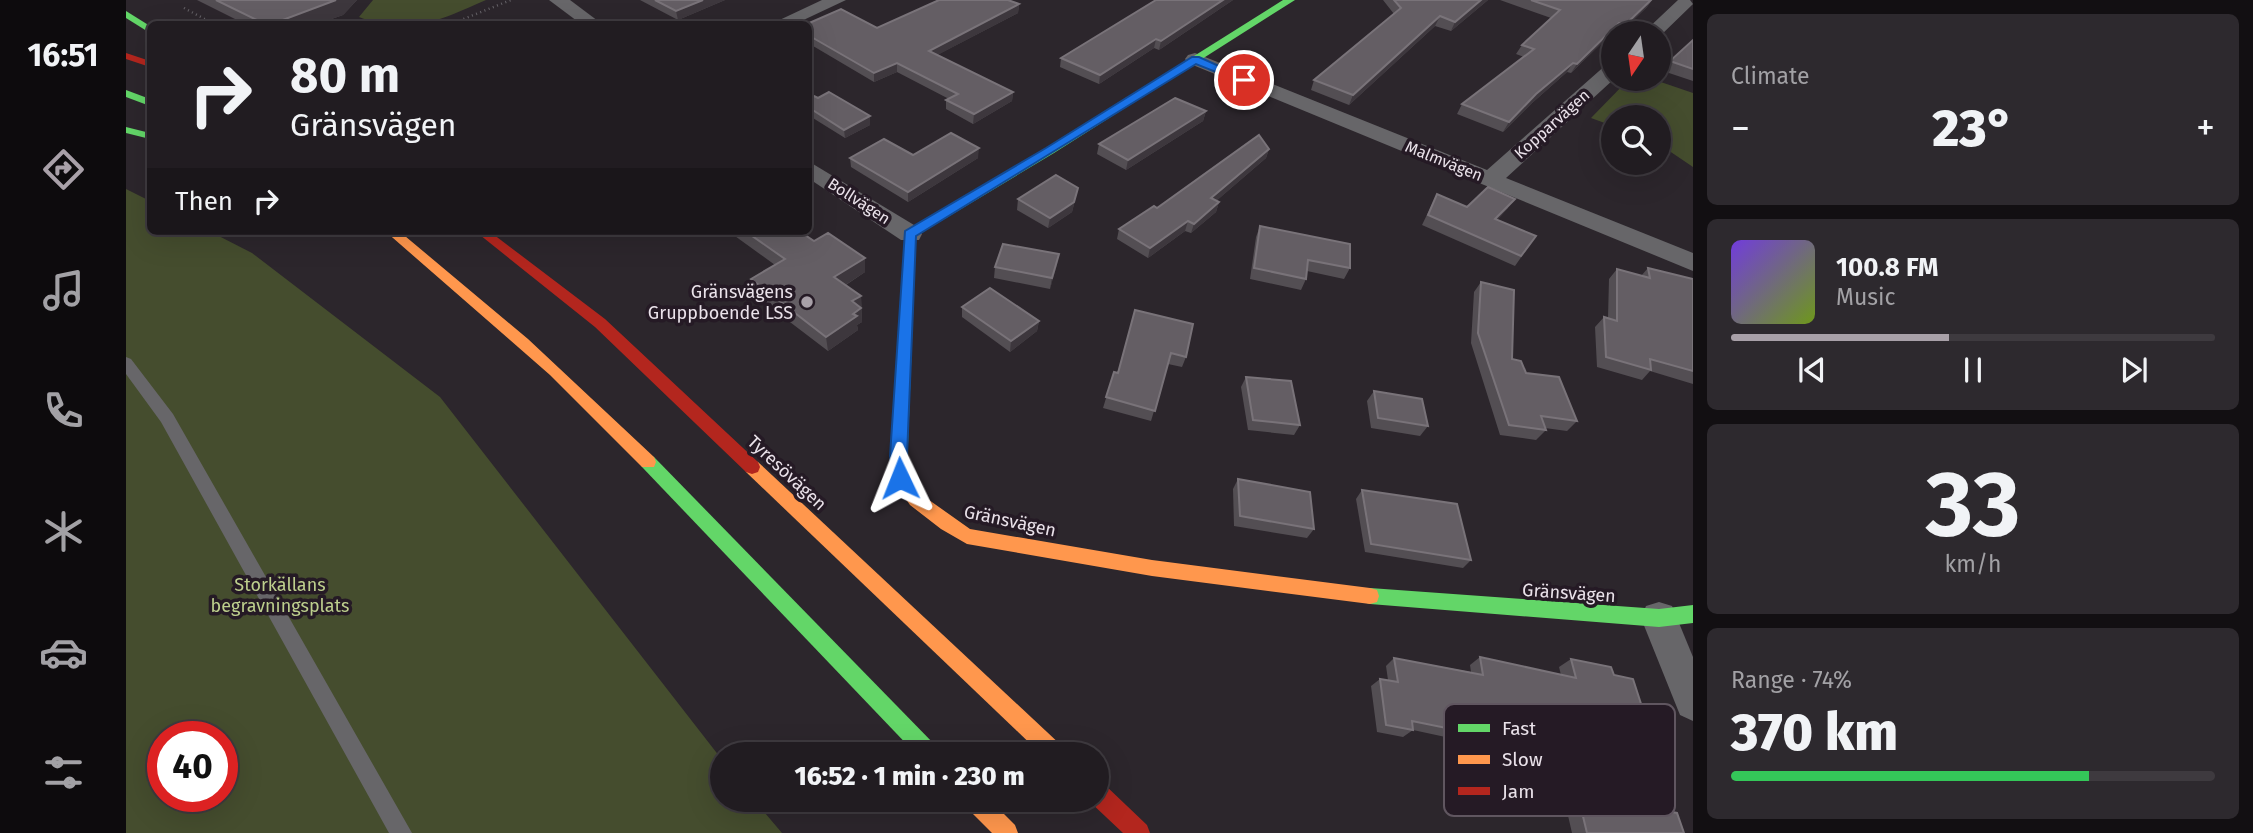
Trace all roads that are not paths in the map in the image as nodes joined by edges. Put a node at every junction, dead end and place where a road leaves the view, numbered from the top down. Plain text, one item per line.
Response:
1 (558, 0) edge
2 (837, 0) edge
3 (1290, 0) edge
4 (1683, 3) edge
5 (126, 14) edge
6 (589, 21) edge
7 (787, 21) edge
8 (1664, 21) edge
9 (147, 28) edge
10 (126, 56) edge
11 (1195, 60) junction
12 (147, 63) edge
13 (1601, 80) edge
14 (126, 93) edge
15 (147, 102) edge
16 (126, 130) edge
17 (147, 135) edge
18 (812, 171) edge
19 (1490, 180) junction
20 (910, 234) junction
21 (391, 235) edge
22 (397, 235) edge
23 (486, 235) edge
24 (407, 242) junction
25 (1693, 263) edge
26 (126, 363) edge
27 (1676, 616) edge
28 (1693, 702) edge
29 (918, 742) edge
30 (1043, 742) edge
31 (1109, 804) edge
32 (987, 812) edge
33 (401, 833) edge
34 (1007, 833) edge
35 (1139, 833) edge

1 - 6 street
2 - 7 street
3 - 11 main road
4 - 8 street
5 - 9 main road
10 - 12 main road
11 - 19 street, Malmvägen
11 - 20 main road
13 - 19 street, Kopparvägen
14 - 15 main road
16 - 17 main road
18 - 20 street, Bollvägen
19 - 25 street, Malmvägen
20 - 27 main road, Gränsvägen
21 - 24 main road
22 - 24 main road
23 - 30 main road, Tyresövägen
24 - 29 main road
26 - 33 lane
27 - 28 street
31 - 35 main road
32 - 34 main road

